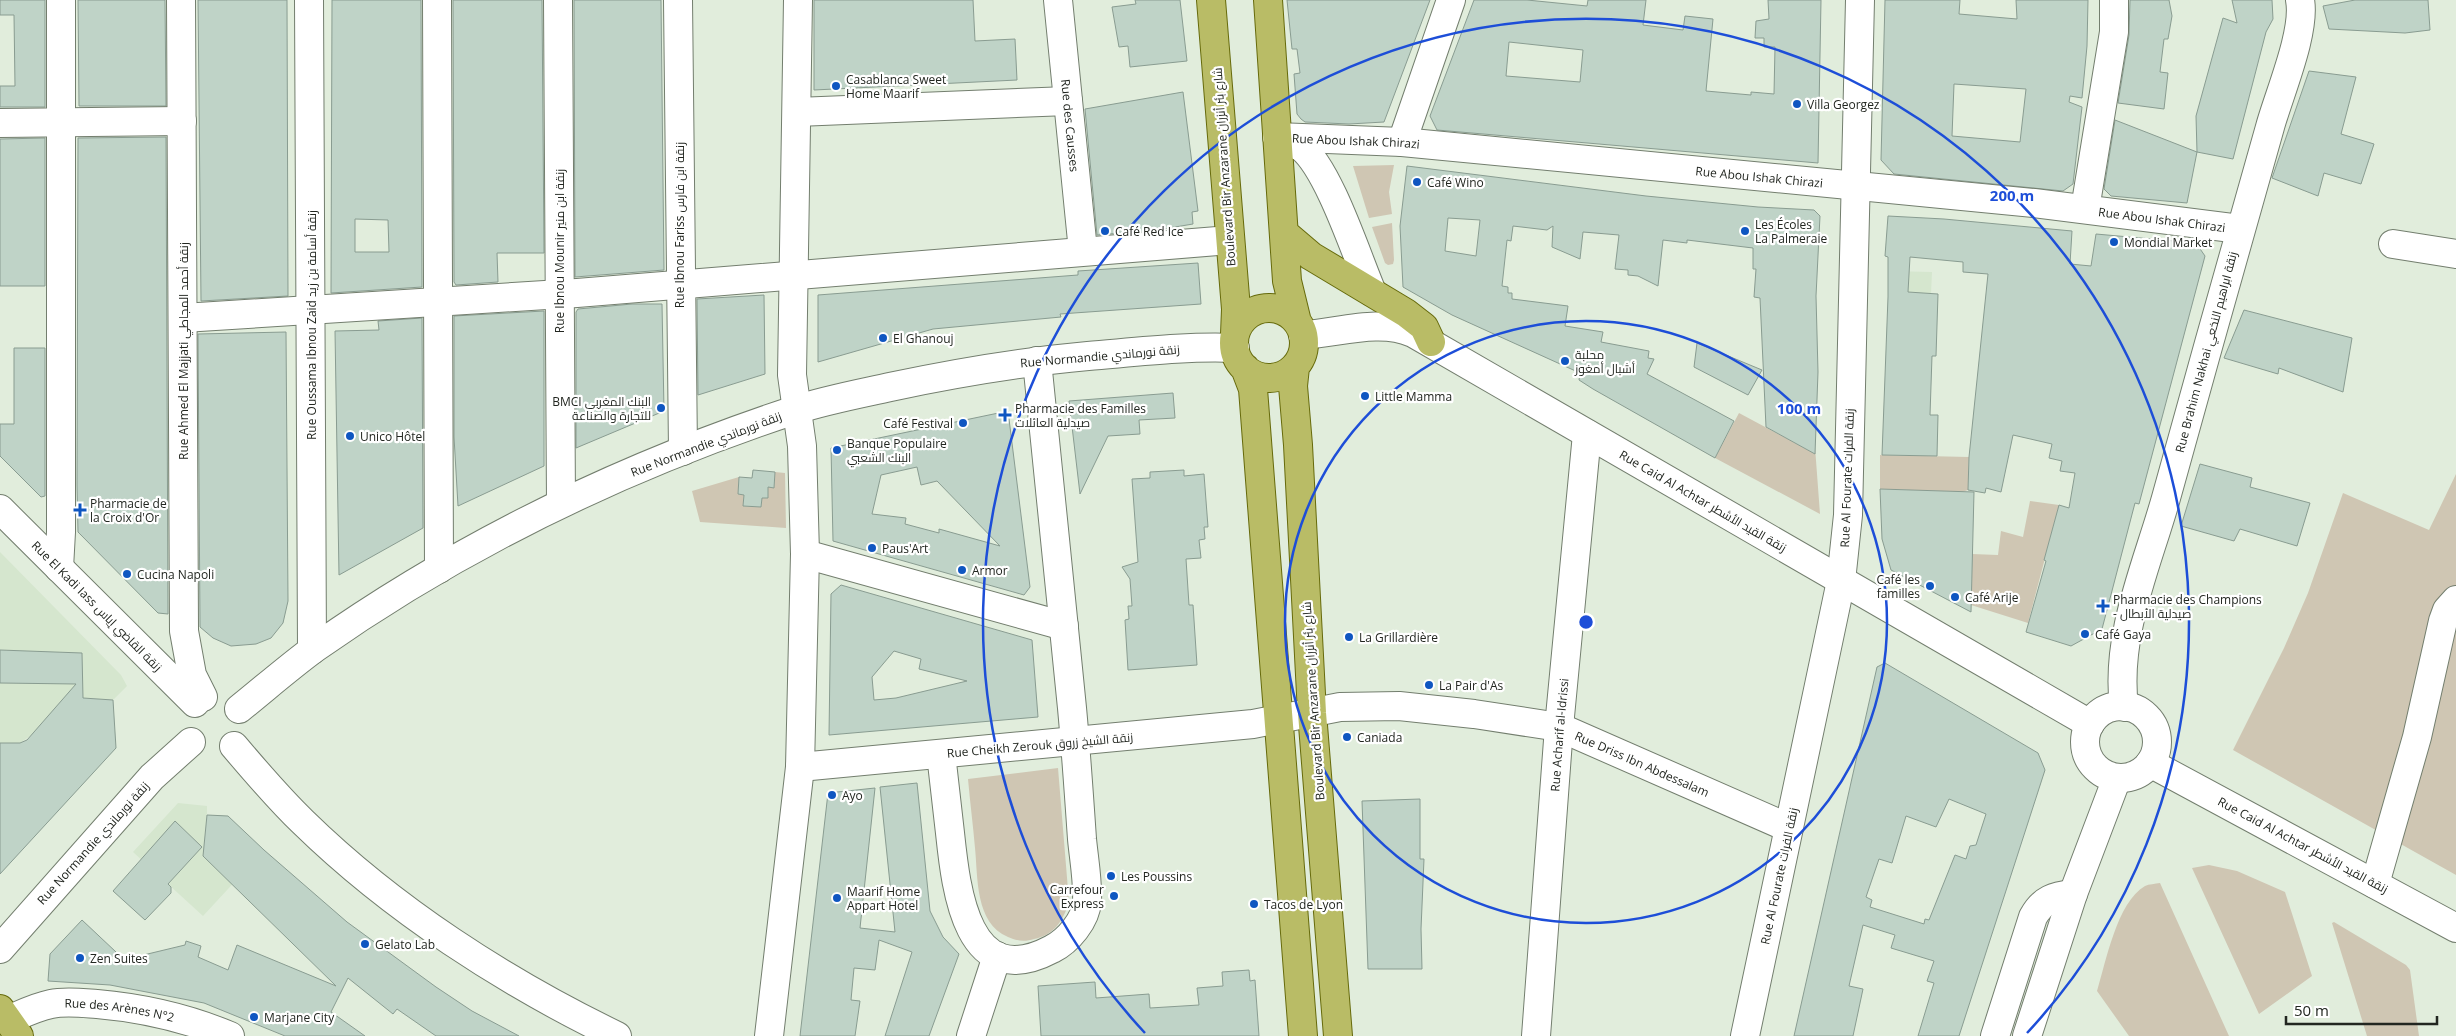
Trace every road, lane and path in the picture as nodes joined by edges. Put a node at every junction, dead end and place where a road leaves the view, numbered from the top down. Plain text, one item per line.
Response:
1 (61, 0) edge
2 (181, 0) edge
3 (309, 0) edge
4 (436, 0) edge
5 (558, 0) edge
6 (678, 0) edge
7 (798, 0) edge
8 (1058, 0) edge
9 (1211, 0) edge
10 (1268, 0) edge
11 (1451, 0) edge
12 (1860, 0) edge
13 (2114, 0) edge
14 (2300, 0) edge
15 (1068, 101) junction
16 (797, 112) junction
17 (182, 121) junction
18 (0, 123) edge
19 (62, 123) junction
20 (1277, 139) junction
21 (1402, 142) junction
22 (1856, 187) junction
23 (2085, 209) junction
24 (2240, 229) junction
25 (1284, 233) junction
26 (1230, 240) junction
27 (2393, 244) dead end
28 (1083, 251) junction
29 (2456, 254) edge
30 (793, 276) junction
31 (680, 285) junction
32 (1372, 292) junction
33 (560, 294) junction
34 (437, 301) junction
35 (310, 310) junction
36 (183, 318) junction
37 (1300, 329) junction
38 (1431, 342) junction
39 (1239, 350) junction
40 (1037, 361) junction
41 (1296, 367) junction
42 (796, 410) junction
43 (1587, 434) junction
44 (683, 450) junction
45 (561, 503) junction
46 (0, 509) edge
47 (805, 554) junction
48 (59, 568) junction
49 (439, 569) junction
50 (1841, 581) junction
51 (2456, 600) edge
52 (1064, 626) junction
53 (312, 650) junction
54 (199, 700) junction
55 (2124, 706) junction
56 (239, 709) junction
57 (1312, 713) junction
58 (1279, 719) junction
59 (2090, 724) junction
60 (1559, 726) junction
61 (191, 742) junction
62 (1075, 742) junction
63 (234, 746) junction
64 (941, 754) junction
65 (2150, 763) junction
66 (800, 767) junction
67 (2117, 778) junction
68 (1789, 828) junction
69 (2375, 884) junction
70 (2074, 894) junction
71 (2456, 928) edge
72 (0, 949) edge
73 (997, 956) junction
74 (9, 1022) edge
75 (230, 1036) edge
76 (617, 1036) edge
77 (769, 1036) edge
78 (971, 1036) edge
79 (1303, 1036) edge
80 (1338, 1036) edge
81 (1536, 1036) edge
82 (1745, 1036) edge
83 (1995, 1036) edge
84 (2027, 1036) edge

1 - 19 street
2 - 17 street, Rue Ahmed El Majjati زنقة أحمد المجاطي
3 - 35 street, Rue Oussama Ibnou Zaid زنقة أسامة بن زيد
4 - 34 street
5 - 33 street, Rue Ibnou Mounir زنقة ابن منير
6 - 31 street, Rue Ibnou Fariss زنقة ابن فارس
7 - 16 street
8 - 15 street, Rue des Causses
9 - 26 main road, Boulevard Bir Anzarane شارع بئر أنزران
10 - 20 main road
11 - 21 street
12 - 22 street, Rue Al Fourate زنقة الفرات
13 - 23 street
14 - 24 street, Rue Brahim Nakhai زنقة ابراهيم النخعي
15 - 16 street
15 - 28 street, Rue des Causses
16 - 30 street
17 - 19 street
17 - 36 street, Rue Ahmed El Majjati زنقة أحمد المجاطي
18 - 19 street
19 - 48 street
20 - 21 street, Rue Abou Ishak Chirazi
20 - 25 main road
20 - 32 street
21 - 22 street, Rue Abou Ishak Chirazi
22 - 23 street, Rue Abou Ishak Chirazi
22 - 50 street, Rue Al Fourate زنقة الفرات
23 - 24 street, Rue Abou Ishak Chirazi
24 - 55 street, Rue Brahim Nakhai زنقة ابراهيم النخعي
25 - 32 main road
25 - 37 main road
26 - 28 street
26 - 39 main road, Boulevard Bir Anzarane شارع بئر أنزران
27 - 29 street
28 - 30 street
30 - 31 street
30 - 42 street
31 - 33 street
31 - 44 street, Rue Ibnou Fariss زنقة ابن فارس
32 - 38 main road
33 - 34 street
33 - 45 street, Rue Ibnou Mounir زنقة ابن منير
34 - 35 street
34 - 49 street
35 - 36 street
35 - 53 street, Rue Oussama Ibnou Zaid زنقة أسامة بن زيد
36 - 54 street, Rue Ahmed El Majjati زنقة أحمد المجاطي
37 - 38 street, Rue Caid Al Achtar زنقة القيد الأشطر
37 - 39 main road
37 - 41 main road
38 - 43 street, Rue Caid Al Achtar زنقة القيد الأشطر
39 - 40 street, Rue Normandie زنقة نورماندي
39 - 41 main road
39 - 58 main road, Boulevard Bir Anzarane شارع بئر أنزران
40 - 42 street, Rue Normandie زنقة نورماندي
40 - 52 street
41 - 57 main road, Boulevard Bir Anzarane شارع بئر أنزران
42 - 44 street, Rue Normandie زنقة نورماندي
42 - 47 street
43 - 50 street, Rue Caid Al Achtar زنقة القيد الأشطر
43 - 60 street, Rue Acharif al-Idrissi
44 - 45 street, Rue Normandie زنقة نورماندي
45 - 49 street, Rue Normandie زنقة نورماندي
46 - 48 street, Rue El Kadi Iass زنقة القاضي إياس
47 - 52 street
47 - 66 street
48 - 54 street, Rue El Kadi Iass زنقة القاضي إياس
49 - 53 street, Rue Normandie زنقة نورماندي
50 - 59 street, Rue Caid Al Achtar زنقة القيد الأشطر
50 - 68 street, Rue Al Fourate زنقة الفرات
51 - 69 street
52 - 62 street
53 - 56 street, Rue Normandie زنقة نورماندي
54 - 56 street
54 - 61 street
55 - 59 street
55 - 65 street
56 - 63 street
57 - 58 street, Rue Cheikh Zerouk زنقة الشيخ زروق
57 - 60 street, Rue Driss Ibn Abdessalam
57 - 80 main road, Boulevard Bir Anzarane شارع بئر أنزران
58 - 62 street, Rue Cheikh Zerouk زنقة الشيخ زروق
58 - 79 main road, Boulevard Bir Anzarane شارع بئر أنزران
59 - 67 street
60 - 68 street, Rue Driss Ibn Abdessalam
60 - 81 street, Rue Acharif al-Idrissi
61 - 63 street
61 - 72 street, Rue Normandie زنقة نورماندي
62 - 64 street, Rue Cheikh Zerouk زنقة الشيخ زروق
62 - 73 street
63 - 76 street
64 - 66 street, Rue Cheikh Zerouk زنقة الشيخ زروق
64 - 73 street
65 - 67 street
65 - 69 street, Rue Caid Al Achtar زنقة القيد الأشطر
66 - 77 street
67 - 70 street
68 - 82 street, Rue Al Fourate زنقة الفرات
69 - 71 street, Rue Caid Al Achtar زنقة القيد الأشطر
70 - 83 street
70 - 84 street
73 - 78 street
74 - 75 street, Rue des Arènes N°2

